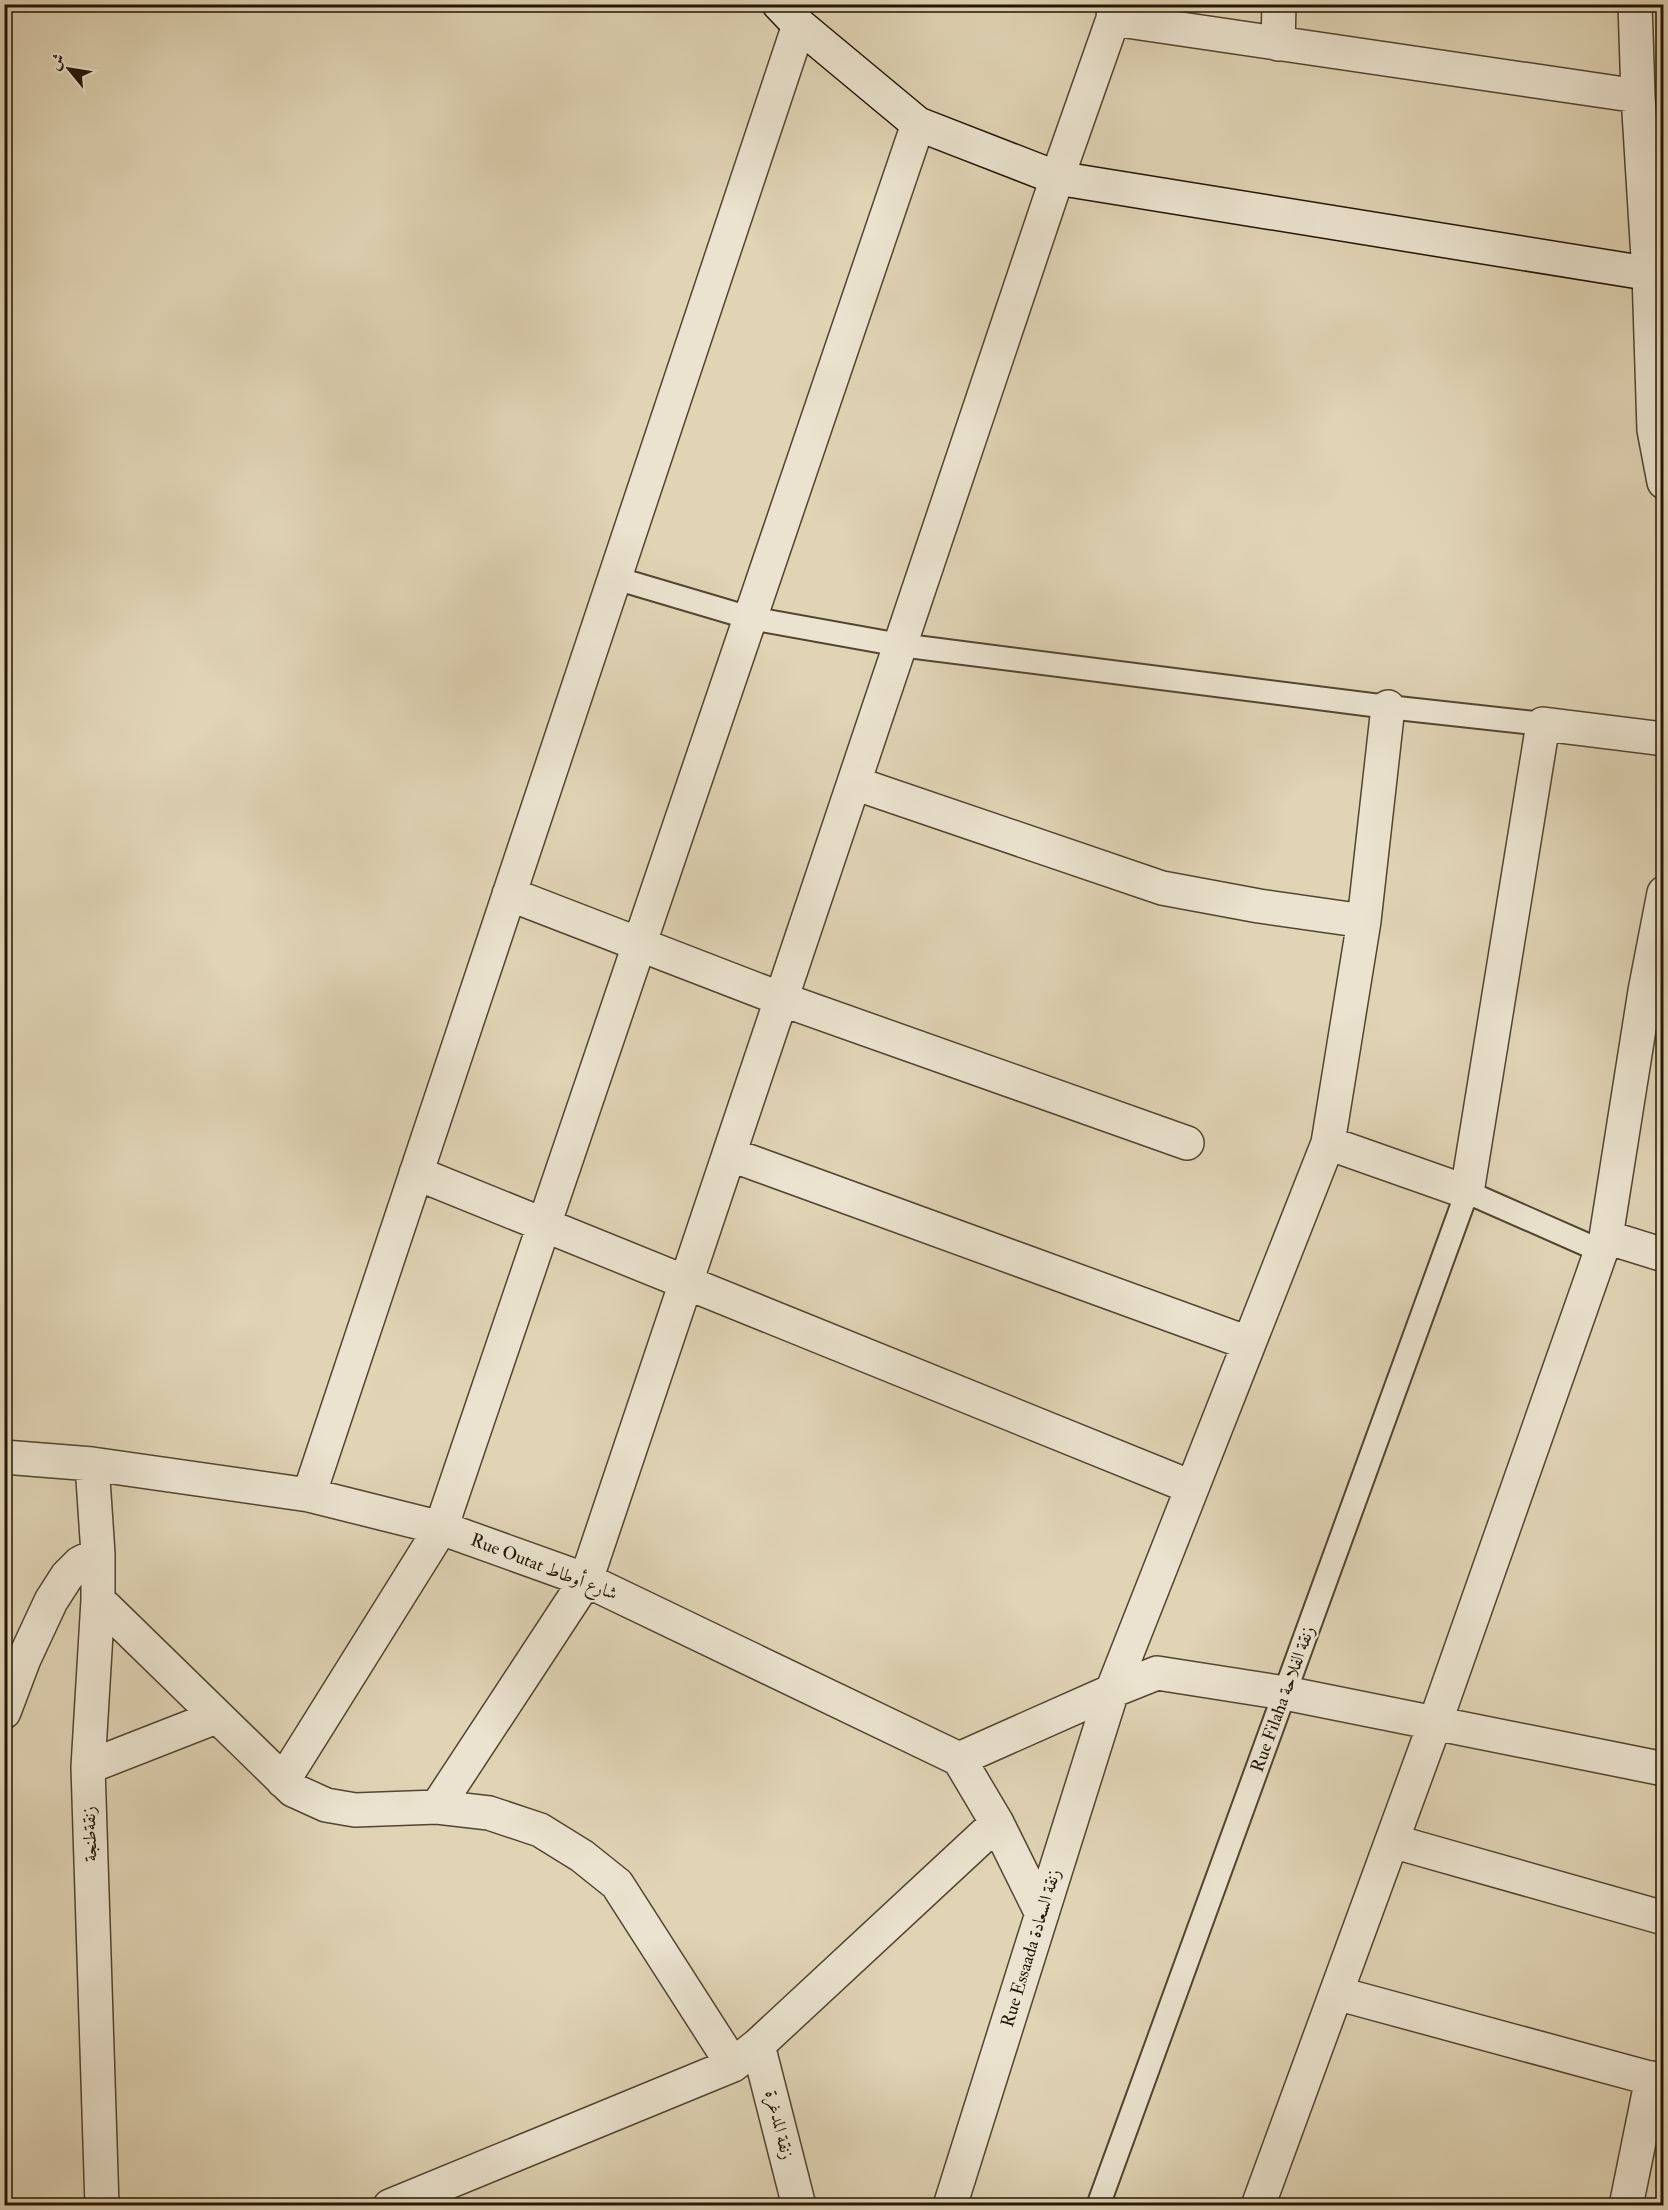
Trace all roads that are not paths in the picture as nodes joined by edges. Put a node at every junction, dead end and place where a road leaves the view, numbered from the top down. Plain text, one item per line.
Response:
1 (1279, 4) edge
2 (1635, 4) edge
3 (1113, 12) edge
4 (789, 15) edge
5 (1278, 44) junction
6 (1638, 96) junction
7 (918, 124) junction
8 (1057, 178) junction
9 (1656, 275) edge
10 (1664, 482) edge
11 (615, 578) junction
12 (750, 618) junction
13 (900, 645) junction
14 (1388, 707) junction
15 (1543, 724) junction
16 (1664, 739) edge
17 (854, 783) junction
18 (1664, 893) edge
19 (509, 894) junction
20 (1364, 921) junction
21 (639, 944) junction
22 (1654, 993) edge
23 (781, 999) junction
24 (1187, 1143) dead end
25 (1328, 1143) junction
26 (729, 1154) junction
27 (416, 1173) junction
28 (1467, 1192) junction
29 (544, 1225) junction
30 (1603, 1244) junction
31 (1664, 1255) edge
32 (685, 1283) junction
33 (1248, 1343) junction
34 (4, 1457) edge
35 (92, 1464) junction
36 (1191, 1487) junction
37 (309, 1495) junction
38 (441, 1528) junction
39 (98, 1554) junction
40 (586, 1580) junction
41 (98, 1600) junction
42 (1112, 1691) junction
43 (1285, 1693) junction
44 (4, 1712) edge
45 (216, 1717) junction
46 (1435, 1723) junction
47 (959, 1759) junction
48 (88, 1767) junction
49 (1664, 1769) edge
50 (283, 1780) junction
51 (437, 1807) junction
52 (997, 1823) junction
53 (1392, 1841) junction
54 (1042, 1914) junction
55 (1664, 1918) edge
56 (1336, 1993) junction
57 (758, 2045) junction
58 (733, 2065) junction
59 (1658, 2080) edge
60 (102, 2205) edge
61 (390, 2205) edge
62 (799, 2205) edge
63 (950, 2205) edge
64 (1098, 2205) edge
65 (1258, 2205) edge
66 (1626, 2205) edge

1 - 5 street
2 - 6 street
3 - 5 street
3 - 8 street
4 - 7 street
4 - 11 street
5 - 6 street
6 - 9 street
7 - 8 street
7 - 12 street
8 - 9 street
8 - 13 street
9 - 10 street
11 - 12 lane
11 - 19 street
12 - 13 lane
12 - 21 street
13 - 14 lane
13 - 17 street
14 - 15 lane
14 - 20 street, Rue Essaada زنقة السعادة
15 - 16 street
15 - 28 street
17 - 20 street
17 - 23 street
18 - 22 street
19 - 21 street
19 - 27 street
20 - 25 street, Rue Essaada زنقة السعادة
21 - 23 street
21 - 29 street
22 - 30 street
23 - 24 street
23 - 26 street
25 - 28 street
25 - 33 street, Rue Essaada زنقة السعادة
26 - 32 street
26 - 33 street
27 - 29 street
27 - 37 street
28 - 30 lane
28 - 43 lane, Rue Filaha زنقة الفلاحة
29 - 32 street
29 - 38 street
30 - 31 street
30 - 46 street
32 - 36 street
32 - 40 street
33 - 36 street, Rue Essaada زنقة السعادة
34 - 35 street, Rue Outat شارع أوطاط
35 - 37 street, Rue Outat شارع أوطاط
35 - 39 street, زنقةطنجة
36 - 42 street, Rue Essaada زنقة السعادة
37 - 38 street, Rue Outat شارع أوطاط
38 - 40 street, Rue Outat شارع أوطاط
38 - 50 street
39 - 41 street, زنقةطنجة
39 - 44 street
40 - 47 street, Rue Outat شارع أوطاط
40 - 51 street
41 - 45 street
41 - 48 street, زنقةطنجة
42 - 43 street
42 - 47 street
42 - 54 street, Rue Essaada زنقة السعادة
43 - 46 street
43 - 64 lane, Rue Filaha زنقة الفلاحة
45 - 48 street
45 - 50 street
46 - 49 street
46 - 53 street
47 - 52 street
48 - 60 street, زنقةطنجة
50 - 51 street
51 - 58 street
52 - 54 street
52 - 57 street
53 - 55 street
53 - 56 street
54 - 63 street, Rue Essaada زنقة السعادة
56 - 59 street
56 - 65 street
57 - 58 street
57 - 62 street, زنقة المدغرة
58 - 61 street
59 - 66 street

